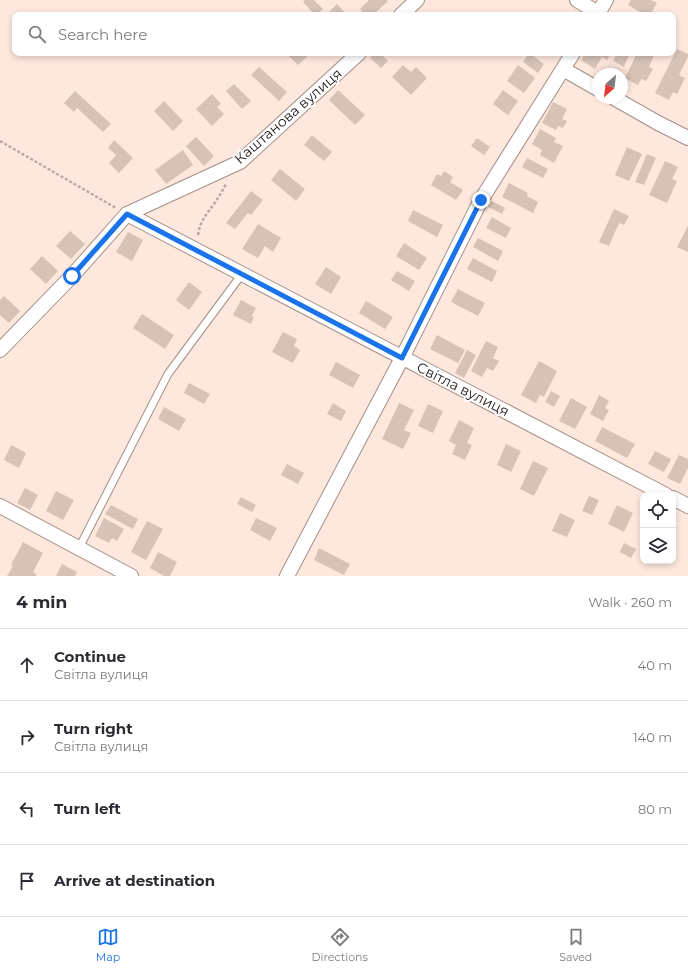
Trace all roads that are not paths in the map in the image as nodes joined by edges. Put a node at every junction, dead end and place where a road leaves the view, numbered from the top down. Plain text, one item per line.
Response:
1 (417, 0) edge
2 (577, 0) edge
3 (606, 0) edge
4 (404, 12) edge
5 (594, 12) edge
6 (598, 12) edge
7 (356, 56) edge
8 (571, 56) edge
9 (563, 69) junction
10 (592, 86) edge
11 (625, 104) edge
12 (688, 138) edge
13 (127, 214) junction
14 (242, 274) junction
15 (0, 350) edge
16 (402, 358) junction
17 (660, 492) edge
18 (676, 500) edge
19 (0, 506) edge
20 (688, 506) edge
21 (79, 548) junction
22 (131, 576) edge
23 (287, 576) edge

1 - 4 street
2 - 5 street
3 - 6 street
7 - 13 street, Каштанова вулиця
8 - 9 street
9 - 10 street
9 - 16 street
11 - 12 street
13 - 14 street, Світла вулиця
13 - 15 street
14 - 16 street, Світла вулиця
14 - 21 lane
16 - 17 street, Світла вулиця
16 - 23 street
18 - 20 street
19 - 21 street
21 - 22 street

